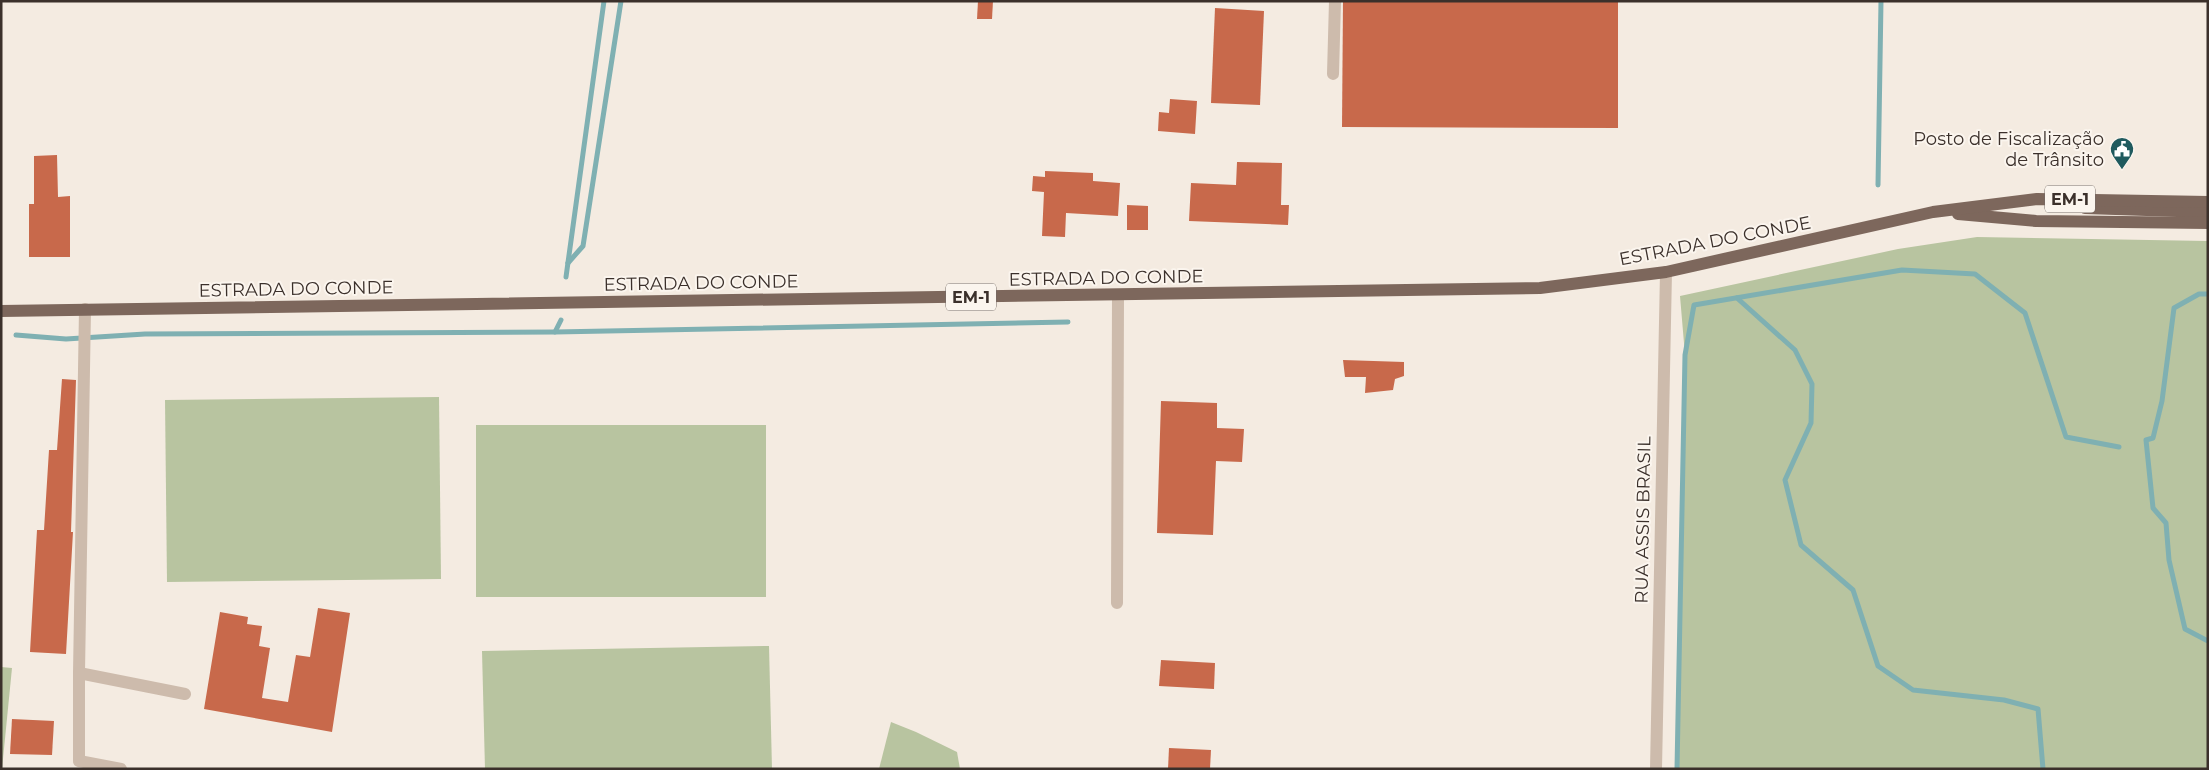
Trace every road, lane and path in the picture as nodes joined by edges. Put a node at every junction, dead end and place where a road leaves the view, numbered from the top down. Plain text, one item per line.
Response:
1 (1335, 1) edge
2 (1333, 74) dead end
3 (2208, 202) edge
4 (1933, 212) junction
5 (2208, 212) edge
6 (2208, 223) edge
7 (1666, 272) junction
8 (1118, 295) junction
9 (85, 309) junction
10 (1, 311) edge
11 (1117, 603) dead end
12 (79, 673) junction
13 (185, 694) dead end
14 (121, 769) edge
15 (1656, 769) edge

1 - 2 street
3 - 4 main road, ESTRADA DO CONDE / EM-1
4 - 5 main road, ESTRADA DO CONDE / EM-1
4 - 6 main road, ESTRADA DO CONDE / EM-1
4 - 7 main road, ESTRADA DO CONDE / EM-1
7 - 8 main road, ESTRADA DO CONDE / EM-1
7 - 15 street, RUA ASSIS BRASIL
8 - 9 main road, ESTRADA DO CONDE / EM-1
8 - 11 street
9 - 10 main road, ESTRADA DO CONDE / EM-1
9 - 12 street
12 - 13 street
12 - 14 street

